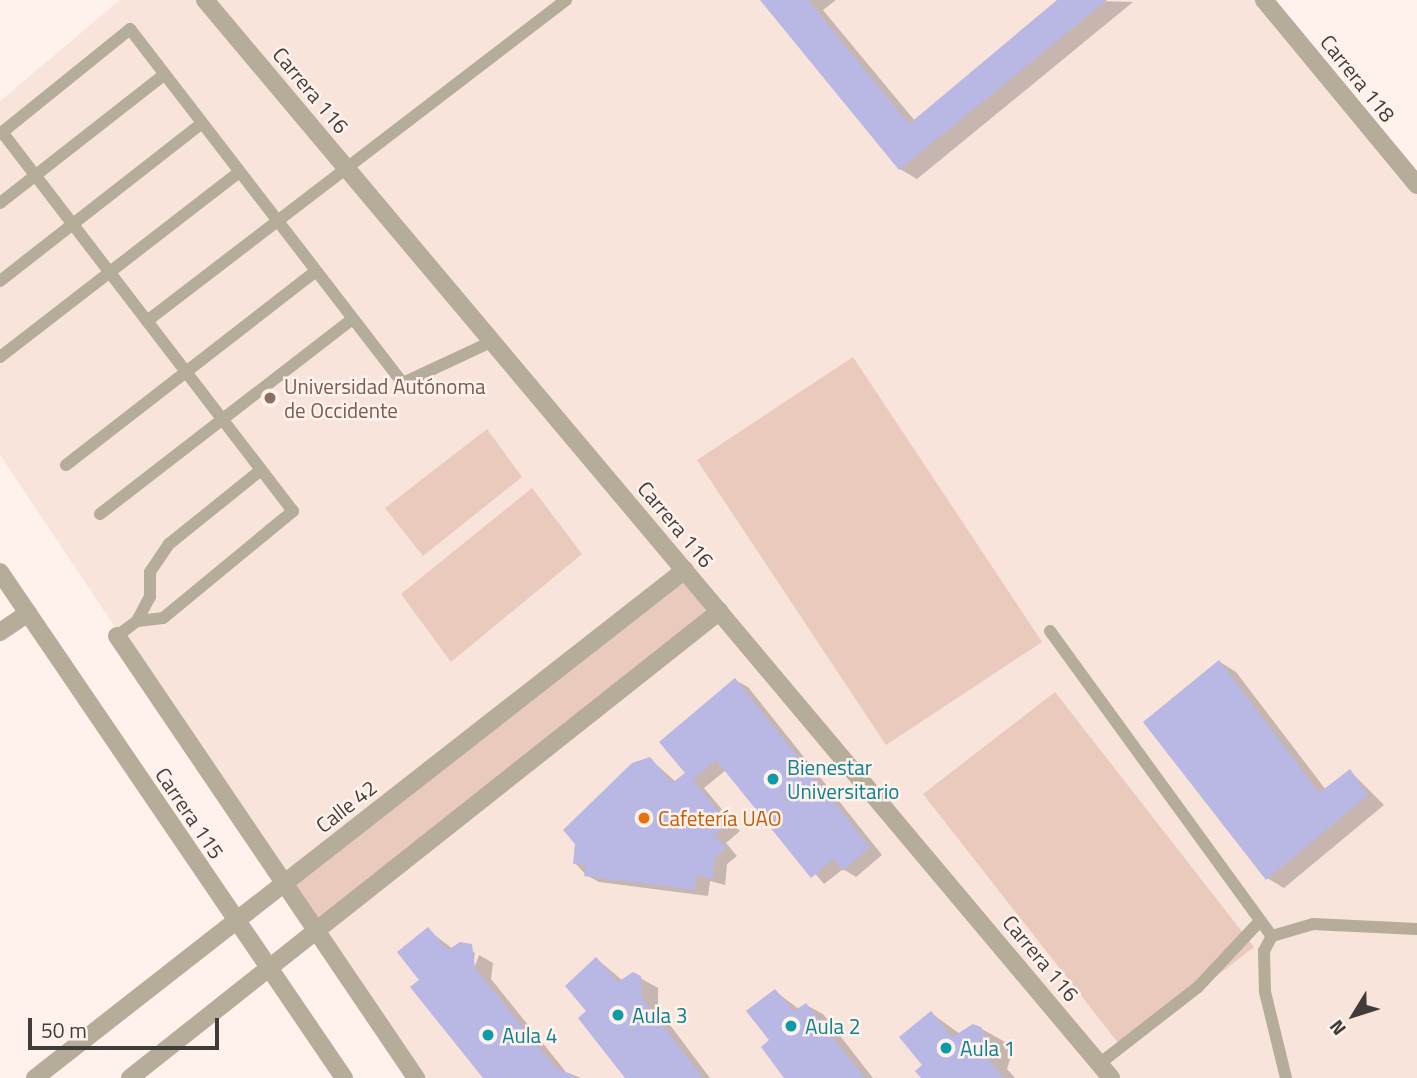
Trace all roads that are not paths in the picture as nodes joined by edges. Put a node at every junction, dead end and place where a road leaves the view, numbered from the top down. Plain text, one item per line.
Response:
1 (205, 0) edge
2 (566, 0) edge
3 (1264, 0) edge
4 (165, 74) junction
5 (202, 123) junction
6 (1, 133) edge
7 (347, 169) junction
8 (239, 172) junction
9 (35, 175) junction
10 (1417, 186) edge
11 (0, 202) edge
12 (278, 222) junction
13 (73, 224) junction
14 (316, 271) junction
15 (110, 272) junction
16 (0, 281) edge
17 (352, 318) junction
18 (147, 321) junction
19 (493, 341) junction
20 (0, 358) edge
21 (186, 371) junction
22 (222, 419) junction
23 (66, 465) dead end
24 (261, 470) junction
25 (100, 514) dead end
26 (685, 570) junction
27 (0, 572) edge
28 (720, 611) junction
29 (28, 613) junction
30 (137, 621) junction
31 (1050, 631) dead end
32 (0, 632) edge
33 (117, 636) joint
34 (282, 885) junction
35 (236, 921) junction
36 (1259, 921) junction
37 (1417, 929) edge
38 (313, 932) junction
39 (1272, 936) junction
40 (268, 968) junction
41 (1105, 1071) edge
42 (35, 1078) edge
43 (130, 1078) edge
44 (344, 1078) edge
45 (416, 1078) edge
46 (1286, 1078) edge

1 - 7 street, Carrera 116
2 - 7 lane
3 - 10 street, Carrera 118
4 - 5 lane
4 - 6 lane
4 - 9 lane
5 - 8 lane
5 - 13 lane
6 - 9 lane
7 - 12 lane
7 - 19 street, Carrera 116
8 - 12 lane
8 - 15 lane
9 - 11 lane
9 - 13 lane
12 - 14 lane
12 - 18 lane
13 - 15 lane
13 - 16 lane
14 - 17 lane
14 - 21 lane
15 - 18 lane
15 - 20 lane
17 - 19 lane
17 - 22 lane
18 - 21 lane
19 - 26 street, Carrera 116
21 - 22 lane
21 - 23 lane
22 - 24 lane
22 - 25 lane
24 - 30 lane
24 - 30 lane
26 - 28 street, Carrera 116
26 - 34 street, Calle 42
27 - 29 street, Carrera 115
28 - 38 street
28 - 41 street, Carrera 116
29 - 32 street
29 - 35 street, Carrera 115
30 - 33 lane
31 - 36 lane
33 - 34 street, Carrera 115
34 - 35 street, Calle 42
34 - 38 street, Carrera 115
35 - 40 street, Carrera 115
35 - 42 street, Calle 42
36 - 39 lane
36 - 41 lane
37 - 39 lane
38 - 40 street
38 - 45 street, Carrera 115
39 - 46 lane
40 - 43 street
40 - 44 street, Carrera 115

